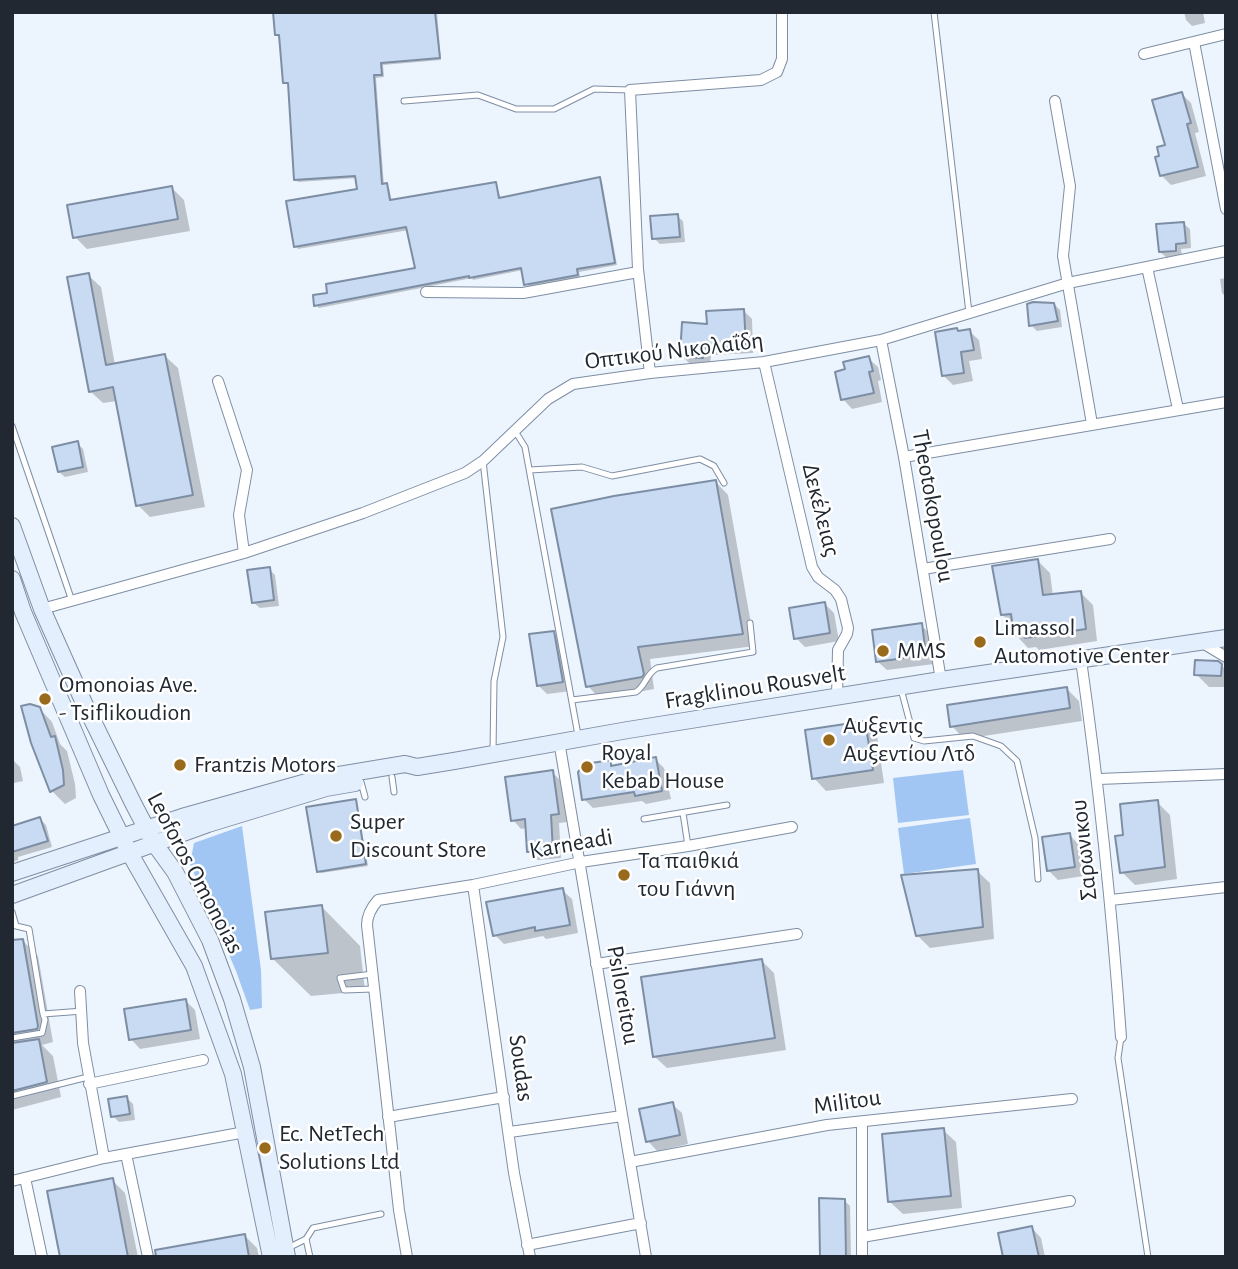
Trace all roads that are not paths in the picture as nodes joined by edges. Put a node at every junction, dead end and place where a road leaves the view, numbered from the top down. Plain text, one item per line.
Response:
1 (782, 12) edge
2 (934, 12) edge
3 (1226, 34) edge
4 (1194, 42) junction
5 (1144, 54) dead end
6 (630, 90) junction
7 (404, 101) dead end
8 (1055, 102) dead end
9 (1226, 209) edge
10 (1226, 251) edge
11 (1147, 267) junction
12 (638, 272) junction
13 (1068, 283) junction
14 (426, 292) dead end
15 (969, 313) junction
16 (881, 341) junction
17 (764, 362) junction
18 (650, 373) junction
19 (218, 381) dead end
20 (1226, 402) edge
21 (1178, 409) junction
22 (1092, 424) junction
23 (12, 426) edge
24 (515, 430) junction
25 (904, 457) junction
26 (483, 461) junction
27 (530, 470) junction
28 (724, 483) dead end
29 (12, 526) edge
30 (1110, 539) dead end
31 (244, 554) junction
32 (922, 569) junction
33 (12, 579) edge
34 (72, 601) junction
35 (41, 609) junction
36 (18, 614) edge
37 (750, 623) dead end
38 (1226, 638) edge
39 (1201, 641) junction
40 (1226, 657) edge
41 (1081, 660) junction
42 (941, 680) junction
43 (900, 686) junction
44 (837, 698) junction
45 (572, 700) junction
46 (579, 738) junction
47 (559, 741) junction
48 (494, 754) junction
49 (417, 767) junction
50 (1226, 774) edge
51 (1098, 779) junction
52 (727, 805) dead end
53 (683, 813) junction
54 (644, 820) dead end
55 (792, 827) dead end
56 (146, 828) junction
57 (121, 836) junction
58 (154, 843) junction
59 (688, 846) junction
60 (129, 852) junction
61 (581, 862) junction
62 (12, 873) edge
63 (1038, 879) dead end
64 (473, 885) junction
65 (1226, 887) edge
66 (12, 895) edge
67 (1111, 900) junction
68 (12, 912) edge
69 (797, 934) dead end
70 (596, 964) junction
71 (373, 974) junction
72 (374, 989) junction
73 (80, 991) dead end
74 (83, 1011) junction
75 (43, 1014) junction
76 (1121, 1037) joint
77 (12, 1038) edge
78 (203, 1060) dead end
79 (89, 1081) junction
80 (12, 1096) edge
81 (504, 1097) junction
82 (1072, 1099) dead end
83 (622, 1116) junction
84 (388, 1117) junction
85 (862, 1122) junction
86 (245, 1132) junction
87 (510, 1132) junction
88 (126, 1154) junction
89 (104, 1158) junction
90 (630, 1162) junction
91 (25, 1178) junction
92 (12, 1181) edge
93 (1070, 1201) dead end
94 (381, 1214) dead end
95 (641, 1223) junction
96 (862, 1237) junction
97 (306, 1239) junction
98 (527, 1245) junction
99 (281, 1254) edge
100 (42, 1257) edge
101 (148, 1257) edge
102 (310, 1257) edge
103 (407, 1257) edge
104 (530, 1257) edge
105 (646, 1257) edge
106 (862, 1257) edge
107 (1148, 1257) edge

1 - 6 street
2 - 15 lane
3 - 4 street
4 - 5 street
4 - 9 street
6 - 7 lane
6 - 12 street
8 - 13 street
10 - 11 street, Οπτικού Νικολαΐδη
11 - 13 street, Οπτικού Νικολαΐδη
11 - 21 street
12 - 14 street
12 - 18 street
13 - 15 street, Οπτικού Νικολαΐδη
13 - 22 street
15 - 16 street, Οπτικού Νικολαΐδη
16 - 17 street, Οπτικού Νικολαΐδη
16 - 25 street, Theotokopoulou
17 - 18 street, Οπτικού Νικολαΐδη
17 - 44 street, Δεκέλειας
18 - 24 street, Οπτικού Νικολαΐδη
19 - 31 street
20 - 21 street
21 - 22 street
22 - 25 street
23 - 34 lane
24 - 26 street, Οπτικού Νικολαΐδη
24 - 27 lane
25 - 32 street, Theotokopoulou
26 - 31 street, Οπτικού Νικολαΐδη
26 - 48 lane
27 - 28 lane
27 - 45 lane
29 - 35 main road, Leoforos Omonoias
30 - 32 street
31 - 34 street, Οπτικού Νικολαΐδη
32 - 42 street, Theotokopoulou
33 - 36 main road, Leoforos Omonoias
34 - 35 street, Οπτικού Νικολαΐδη
35 - 56 main road, Leoforos Omonoias
36 - 57 main road, Leoforos Omonoias
37 - 45 lane
38 - 39 main road, Fragklinou Rousvelt
39 - 40 street
39 - 41 main road, Fragklinou Rousvelt
41 - 42 main road, Fragklinou Rousvelt
41 - 51 street, Σαρωνικου
42 - 43 main road, Fragklinou Rousvelt
43 - 44 main road, Fragklinou Rousvelt
43 - 63 lane
44 - 46 main road, Fragklinou Rousvelt
45 - 46 lane
46 - 47 main road, Fragklinou Rousvelt
47 - 48 main road, Fragklinou Rousvelt
47 - 61 street, Psiloreitou
48 - 49 main road, Fragklinou Rousvelt
49 - 56 main road, Fragklinou Rousvelt
49 - 58 main road, Fragklinou Rousvelt
50 - 51 street
51 - 67 street, Σαρωνικου
52 - 53 lane
53 - 54 lane
53 - 59 lane
55 - 59 street, Karneadi
56 - 57 main road, Fragklinou Rousvelt
56 - 58 main road, Leoforos Omonoias
57 - 60 main road, Leoforos Omonoias
57 - 62 main road, Fragklinou Rousvelt
58 - 60 main road, Fragklinou Rousvelt
58 - 99 main road, Leoforos Omonoias
59 - 61 street, Karneadi
60 - 66 main road, Fragklinou Rousvelt
60 - 86 main road, Leoforos Omonoias
61 - 64 street, Karneadi
61 - 70 street, Psiloreitou
64 - 71 street, Karneadi
64 - 81 street, Soudas
65 - 67 street
67 - 76 street, Σαρωνικου
68 - 75 lane
69 - 70 street
70 - 83 street, Psiloreitou
71 - 72 street
71 - 72 lane
72 - 84 street
73 - 74 street
74 - 75 lane
74 - 79 street
75 - 77 lane
76 - 107 lane
78 - 79 street
79 - 80 lane
79 - 89 street
81 - 84 street
81 - 87 street, Soudas
82 - 85 street, Militou
83 - 87 street
83 - 90 street, Psiloreitou
84 - 103 street
85 - 90 street, Militou
85 - 96 street
86 - 88 street
86 - 99 main road, Leoforos Omonoias
87 - 98 street, Soudas
88 - 89 street
88 - 101 street
89 - 91 street
90 - 95 street, Psiloreitou
91 - 92 street
91 - 100 street
93 - 96 street
94 - 97 lane
95 - 98 street
95 - 105 street, Psiloreitou
96 - 106 street
97 - 99 lane
97 - 102 lane
98 - 104 street, Soudas

